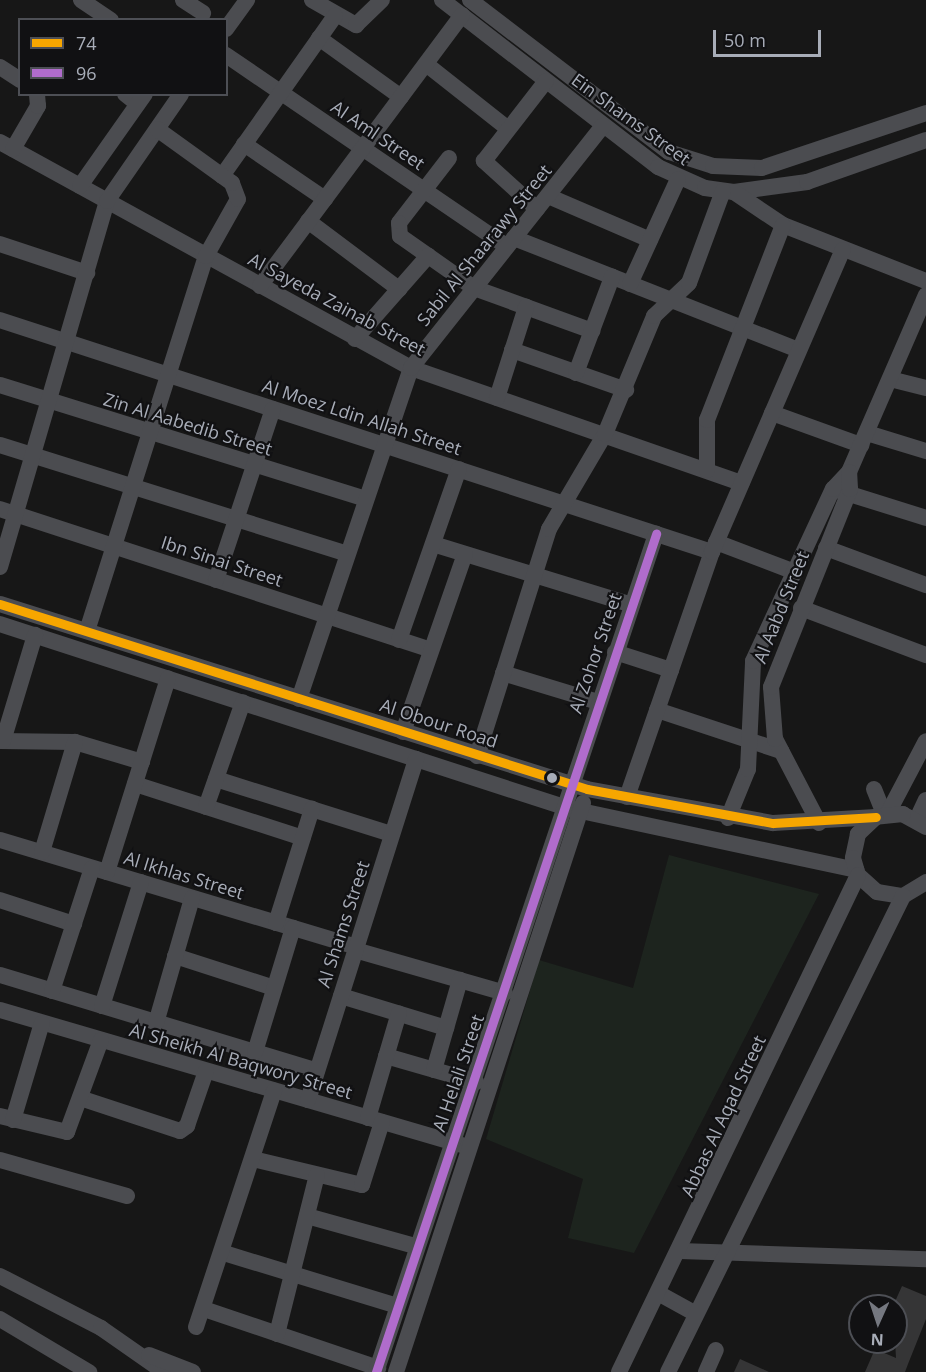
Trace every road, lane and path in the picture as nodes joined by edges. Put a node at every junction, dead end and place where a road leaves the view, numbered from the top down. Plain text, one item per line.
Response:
1 (81, 0) edge
2 (183, 0) edge
3 (247, 0) edge
4 (312, 0) edge
5 (382, 0) edge
6 (442, 0) edge
7 (470, 0) edge
8 (105, 10) edge
9 (204, 11) edge
10 (462, 15) junction
11 (334, 16) junction
12 (228, 26) edge
13 (319, 38) junction
14 (228, 57) edge
15 (426, 64) junction
16 (0, 68) edge
17 (18, 79) edge
18 (546, 81) junction
19 (280, 92) junction
20 (37, 96) edge
21 (180, 96) edge
22 (401, 97) junction
23 (136, 98) edge
24 (926, 112) edge
25 (603, 126) junction
26 (507, 128) junction
27 (157, 129) junction
28 (926, 140) edge
29 (244, 144) junction
30 (6, 145) edge
31 (363, 148) junction
32 (449, 158) dead end
33 (222, 176) junction
34 (678, 179) junction
35 (80, 186) junction
36 (424, 190) junction
37 (728, 192) junction
38 (325, 199) junction
39 (106, 201) junction
40 (542, 203) junction
41 (308, 222) junction
42 (783, 225) junction
43 (650, 240) junction
44 (510, 242) junction
45 (0, 244) edge
46 (843, 250) junction
47 (206, 256) junction
48 (428, 256) junction
49 (87, 273) junction
50 (612, 277) junction
51 (926, 281) edge
52 (630, 284) junction
53 (260, 286) junction
54 (474, 288) junction
55 (399, 289) junction
56 (926, 295) edge
57 (677, 299) junction
58 (526, 307) junction
59 (0, 321) edge
60 (743, 328) junction
61 (592, 331) junction
62 (355, 339) junction
63 (66, 342) junction
64 (512, 350) junction
65 (800, 350) junction
66 (411, 368) junction
67 (576, 373) junction
68 (168, 375) junction
69 (890, 379) junction
70 (0, 385) edge
71 (926, 388) edge
72 (626, 390) junction
73 (497, 398) junction
74 (49, 400) junction
75 (273, 409) junction
76 (772, 413) junction
77 (150, 432) junction
78 (605, 434) junction
79 (864, 439) junction
80 (0, 445) edge
81 (383, 445) junction
82 (926, 451) edge
83 (33, 455) junction
84 (255, 464) junction
85 (459, 469) junction
86 (707, 470) junction
87 (742, 483) junction
88 (133, 487) junction
89 (841, 492) junction
90 (365, 499) junction
91 (562, 502) junction
92 (8, 511) edge
93 (926, 518) edge
94 (236, 519) junction
95 (656, 534) junction
96 (433, 544) junction
97 (114, 546) junction
98 (714, 547) junction
99 (826, 548) junction
100 (347, 554) junction
101 (465, 554) junction
102 (0, 567) edge
103 (795, 572) junction
104 (533, 575) junction
105 (216, 580) junction
106 (926, 585) edge
107 (0, 603) edge
108 (632, 605) junction
109 (801, 608) junction
110 (327, 616) junction
111 (0, 624) edge
112 (87, 631) junction
113 (35, 635) junction
114 (399, 640) junction
115 (431, 650) junction
116 (615, 652) junction
117 (926, 656) edge
118 (671, 670) junction
119 (503, 673) junction
120 (168, 678) junction
121 (299, 699) junction
122 (243, 702) junction
123 (598, 702) junction
124 (657, 710) junction
125 (403, 732) junction
126 (1, 741) edge
127 (926, 741) edge
128 (75, 742) junction
129 (752, 742) junction
130 (781, 751) junction
131 (477, 756) junction
132 (416, 759) junction
133 (142, 762) junction
134 (216, 779) junction
135 (135, 784) junction
136 (580, 788) junction
137 (874, 789) dead end
138 (627, 797) junction
139 (926, 800) edge
140 (206, 807) junction
141 (312, 809) junction
142 (573, 810) junction
143 (883, 815) junction
144 (728, 818) junction
145 (819, 823) junction
146 (924, 824) edge
147 (392, 834) junction
148 (303, 838) junction
149 (0, 840) edge
150 (42, 852) junction
151 (100, 870) junction
152 (857, 873) junction
153 (141, 882) junction
154 (918, 889) edge
155 (192, 898) junction
156 (0, 900) edge
157 (74, 924) junction
158 (285, 926) junction
159 (356, 949) junction
160 (175, 956) junction
161 (0, 975) edge
162 (460, 980) junction
163 (274, 988) junction
164 (52, 991) junction
165 (506, 993) junction
166 (341, 996) junction
167 (102, 1006) junction
168 (0, 1010) edge
169 (399, 1013) junction
170 (42, 1023) junction
171 (156, 1023) junction
172 (446, 1028) junction
173 (101, 1040) junction
174 (255, 1052) junction
175 (386, 1056) junction
176 (434, 1070) junction
177 (206, 1071) junction
178 (317, 1071) junction
179 (476, 1082) junction
180 (274, 1091) junction
181 (80, 1098) junction
182 (308, 1100) junction
183 (7, 1118) edge
184 (375, 1120) junction
185 (464, 1145) junction
186 (253, 1159) junction
187 (0, 1160) edge
188 (317, 1175) junction
189 (127, 1196) dead end
190 (307, 1216) junction
191 (415, 1246) junction
192 (680, 1251) junction
193 (224, 1252) junction
194 (726, 1252) junction
195 (926, 1259) edge
196 (293, 1274) junction
197 (0, 1276) edge
198 (658, 1293) junction
199 (397, 1306) junction
200 (204, 1309) junction
201 (696, 1314) junction
202 (0, 1319) edge
203 (196, 1327) dead end
204 (277, 1334) junction
205 (130, 1349) junction
206 (716, 1350) dead end
207 (377, 1370) edge
208 (89, 1372) edge
209 (164, 1372) edge
210 (193, 1372) edge
211 (396, 1372) edge
212 (619, 1372) edge
213 (668, 1372) edge
214 (706, 1372) edge

1 - 8 street
2 - 9 street
3 - 12 street
4 - 11 street
5 - 11 street
6 - 10 street, Ein Shams Street
7 - 24 street, Ein Shams Street
10 - 15 street
10 - 18 street, Ein Shams Street
11 - 13 street
13 - 19 street
13 - 22 street
14 - 19 street, Al Aml Street
15 - 22 street
15 - 26 street
16 - 17 street
18 - 25 street, Ein Shams Street
18 - 26 street
19 - 29 street
19 - 31 street, Al Aml Street
20 - 30 street
21 - 27 street
22 - 31 street
23 - 35 street
25 - 34 street, Ein Shams Street
25 - 40 street, Sabil Al Shaarawy Street
26 - 40 street
27 - 33 street
27 - 39 street
28 - 37 street, Ein Shams Street
29 - 33 street
29 - 38 street
30 - 35 street, Al Sayeda Zainab Street
31 - 36 street, Al Aml Street
31 - 38 street
32 - 36 street
33 - 47 street
34 - 37 street, Ein Shams Street
34 - 43 street
35 - 39 street, Al Sayeda Zainab Street
36 - 44 street, Al Aml Street
36 - 48 street
37 - 42 street
37 - 57 street
38 - 41 street
39 - 47 street, Al Sayeda Zainab Street
39 - 49 street
40 - 43 street
40 - 44 street, Sabil Al Shaarawy Street
41 - 53 street
41 - 55 street
42 - 46 street
42 - 60 street
43 - 52 street
44 - 50 street, Al Aml Street
44 - 54 street, Sabil Al Shaarawy Street
45 - 49 street
46 - 51 street
46 - 65 street
47 - 53 street, Al Sayeda Zainab Street
47 - 68 street
48 - 54 street
48 - 55 street
49 - 63 street
50 - 52 street, Al Aml Street
50 - 61 street
52 - 57 street, Al Aml Street
53 - 62 street, Al Sayeda Zainab Street
54 - 58 street
54 - 66 street, Sabil Al Shaarawy Street
55 - 62 street
56 - 69 street, Al Aabd Street
57 - 60 street, Al Aml Street
57 - 72 street
58 - 61 street
58 - 64 street
59 - 63 street, Al Moez Ldin Allah Street
60 - 65 street, Al Aml Street
60 - 86 street
61 - 67 street
62 - 66 street, Al Sayeda Zainab Street
63 - 68 street, Al Moez Ldin Allah Street
63 - 74 street
64 - 67 street
64 - 73 street
65 - 76 street
66 - 73 street, Al Sayeda Zainab Street
66 - 81 street, Sabil Al Shaarawy Street
67 - 72 street
68 - 75 street, Al Moez Ldin Allah Street
68 - 77 street
69 - 71 street
69 - 79 street, Al Aabd Street
70 - 74 street, Zin Al Aabedib Street
72 - 78 street
73 - 78 street, Al Sayeda Zainab Street
74 - 77 street, Zin Al Aabedib Street
74 - 83 street
75 - 81 street, Al Moez Ldin Allah Street
75 - 84 street
76 - 79 street
76 - 87 street
77 - 84 street, Zin Al Aabedib Street
77 - 88 street
78 - 86 street, Al Sayeda Zainab Street
78 - 91 street
79 - 82 street
79 - 89 street, Al Aabd Street
80 - 83 street
81 - 85 street, Al Moez Ldin Allah Street
81 - 90 street, Sabil Al Shaarawy Street
83 - 88 street
83 - 92 street
84 - 90 street, Zin Al Aabedib Street
84 - 94 street
85 - 91 street, Al Moez Ldin Allah Street
85 - 96 street
86 - 87 street, Al Sayeda Zainab Street
87 - 98 street
88 - 94 street
88 - 97 street
89 - 93 street
89 - 99 street, Al Aabd Street
89 - 103 street, Al Aabd Street
90 - 100 street, Sabil Al Shaarawy Street
91 - 95 street, Al Moez Ldin Allah Street
91 - 104 street
92 - 97 street, Ibn Sinai Street
92 - 102 street
94 - 100 street
94 - 105 street
95 - 98 street, Al Moez Ldin Allah Street
95 - 108 street, Al Zohor Street
96 - 101 street
96 - 114 street
97 - 105 street, Ibn Sinai Street
97 - 112 street
98 - 103 street, Al Moez Ldin Allah Street
98 - 118 street
99 - 106 street
99 - 109 street, Al Aabd Street
100 - 110 street, Sabil Al Shaarawy Street
101 - 104 street
101 - 115 street
103 - 129 street, Al Aabd Street
104 - 108 street
104 - 119 street
105 - 110 street, Ibn Sinai Street
107 - 112 street, Al Obour Road
108 - 116 street, Al Zohor Street
109 - 117 street
109 - 130 street, Al Aabd Street
110 - 114 street, Ibn Sinai Street
110 - 121 street, Sabil Al Shaarawy Street
111 - 113 street
112 - 121 street, Al Obour Road
113 - 120 street
113 - 126 street
114 - 115 street, Ibn Sinai Street
115 - 125 street
116 - 118 street
116 - 123 street, Al Zohor Street
118 - 124 street
119 - 123 street
119 - 131 street
120 - 122 street
120 - 133 street
121 - 125 street, Al Obour Road
122 - 132 street
122 - 134 street
123 - 136 street, Al Zohor Street
124 - 129 street
124 - 138 street
125 - 131 street, Al Obour Road
126 - 128 street
127 - 143 street
128 - 133 street
128 - 150 street
129 - 130 street
129 - 144 street, Al Aabd Street
130 - 145 street, Al Aabd Street
131 - 136 street, Al Obour Road
132 - 142 street
132 - 147 street, Al Shams Street
133 - 135 street
134 - 140 street
134 - 141 street
135 - 140 street
135 - 151 street
136 - 138 street, Al Obour Road
136 - 142 street, Al Helali Street
137 - 143 street
138 - 144 street, Al Obour Road
139 - 146 street
140 - 148 street
141 - 147 street
141 - 148 street
142 - 152 street
142 - 165 street, Al Helali Street
142 - 185 street, Al Helali Street
143 - 145 street, Al Obour Road
143 - 146 street, Al Obour Road
143 - 152 street
144 - 145 street, Al Obour Road
147 - 159 street, Al Shams Street
148 - 158 street
149 - 150 street, Al Ikhlas Street
150 - 151 street, Al Ikhlas Street
151 - 153 street, Al Ikhlas Street
151 - 157 street
152 - 154 street
152 - 192 street, Abbas Al Aqad Street
153 - 155 street, Al Ikhlas Street
153 - 167 street
154 - 194 street
155 - 158 street, Al Ikhlas Street
155 - 160 street
156 - 157 street
157 - 164 street
158 - 159 street, Al Ikhlas Street
158 - 163 street
159 - 162 street, Al Ikhlas Street
159 - 166 street, Al Shams Street
160 - 163 street
160 - 171 street
161 - 164 street, Al Sheikh Al Baqwory Street
162 - 165 street, Al Ikhlas Street
162 - 172 street
163 - 174 street
164 - 167 street, Al Sheikh Al Baqwory Street
165 - 179 street, Al Helali Street
166 - 169 street
166 - 178 street, Al Shams Street
167 - 171 street, Al Sheikh Al Baqwory Street
168 - 170 street, Al Sheikh Al Baqwory Street
169 - 172 street
169 - 175 street
170 - 173 street, Al Sheikh Al Baqwory Street
170 - 183 street
171 - 174 street, Al Sheikh Al Baqwory Street
172 - 176 street
173 - 177 street, Al Sheikh Al Baqwory Street
173 - 181 street
174 - 178 street, Al Sheikh Al Baqwory Street
175 - 176 street
175 - 184 street
176 - 179 street
177 - 180 street, Al Sheikh Al Baqwory Street
177 - 181 street
178 - 182 street, Al Shams Street
179 - 185 street, Al Helali Street
180 - 182 street, Al Sheikh Al Baqwory Street
180 - 186 street
181 - 183 street
182 - 184 street, Al Sheikh Al Baqwory Street
184 - 185 street, Al Sheikh Al Baqwory Street
184 - 188 street
185 - 191 street, Al Helali Street
185 - 211 street, Al Helali Street
186 - 188 street
186 - 193 street
187 - 189 street
188 - 190 street
190 - 191 street
190 - 196 street
191 - 199 street, Al Helali Street
192 - 194 street
192 - 198 street, Abbas Al Aqad Street
193 - 196 street
193 - 200 street
194 - 195 street
194 - 201 street
196 - 199 street
196 - 204 street
197 - 205 street
198 - 201 street
198 - 212 street, Abbas Al Aqad Street
199 - 207 street, Al Helali Street
200 - 203 street
200 - 204 street
201 - 213 street
202 - 208 street
204 - 207 street
205 - 209 street
205 - 210 street
206 - 214 street

